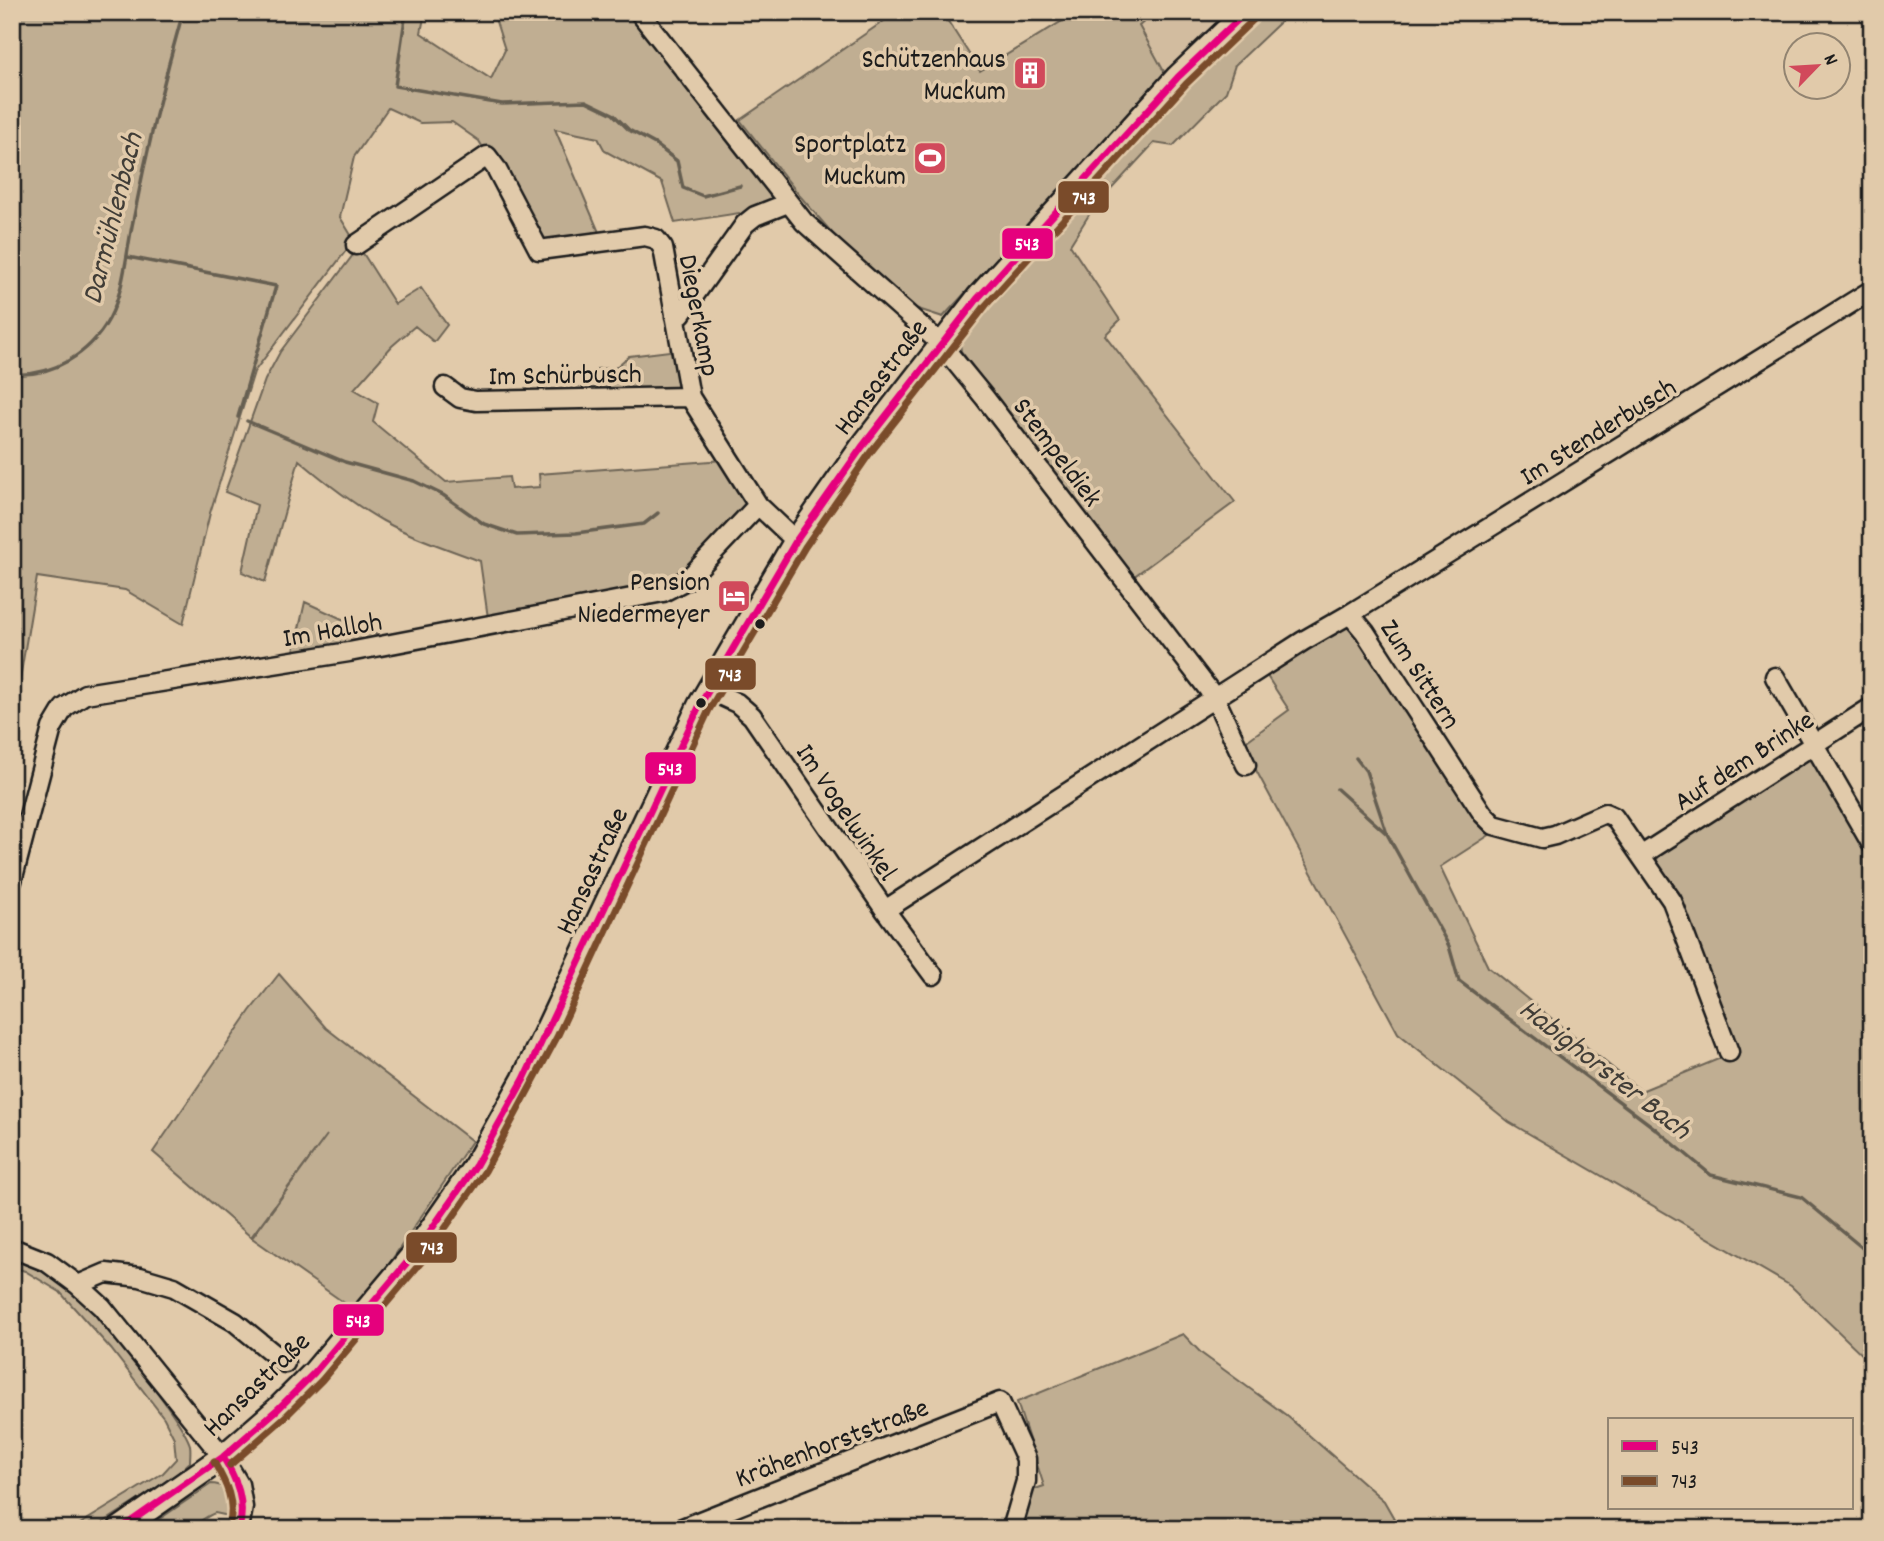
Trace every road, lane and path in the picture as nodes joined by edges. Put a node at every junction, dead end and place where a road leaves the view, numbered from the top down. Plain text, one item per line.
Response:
1 (639, 12) edge
2 (1246, 12) edge
3 (788, 203) junction
4 (356, 245) dead end
5 (1872, 290) edge
6 (675, 316) junction
7 (940, 344) junction
8 (445, 387) dead end
9 (691, 397) junction
10 (758, 505) junction
11 (796, 541) junction
12 (1350, 614) junction
13 (1775, 677) dead end
14 (709, 690) junction
15 (1215, 698) junction
16 (1872, 707) edge
17 (1815, 744) junction
18 (1246, 765) dead end
19 (1871, 843) edge
20 (1642, 855) junction
21 (12, 880) edge
22 (885, 910) junction
23 (933, 975) dead end
24 (1729, 1052) dead end
25 (12, 1248) edge
26 (78, 1285) junction
27 (285, 1363) dead end
28 (223, 1457) junction
29 (120, 1529) edge
30 (240, 1529) edge
31 (680, 1529) edge
32 (1012, 1529) edge

1 - 3 street, Stempeldiek
2 - 7 main road, Hansastraße
3 - 6 street
3 - 7 street, Stempeldiek
4 - 6 street, Diegerkamp
5 - 12 street, Im Stenderbusch
6 - 9 street, Diegerkamp
7 - 11 main road, Hansastraße
7 - 15 street, Stempeldiek
8 - 9 street, Im Schürbusch
9 - 10 street, Diegerkamp
10 - 11 street, Diegerkamp
10 - 21 street, Im Halloh
11 - 14 main road, Hansastraße
12 - 15 street, Zum Sittern
12 - 20 street, Zum Sittern
13 - 17 street
14 - 22 street, Im Vogelwinkel
14 - 28 main road, Hansastraße
15 - 18 street, Stempeldiek
15 - 22 street, Zum Sittern
16 - 17 street, Auf dem Brinke
17 - 19 street
17 - 20 street, Auf dem Brinke
20 - 24 street, Zum Sittern
22 - 23 street, Im Vogelwinkel
25 - 26 street
26 - 27 street
26 - 28 street
28 - 29 main road, Hansastraße
28 - 30 street
31 - 32 street, Krähenhorststraße

